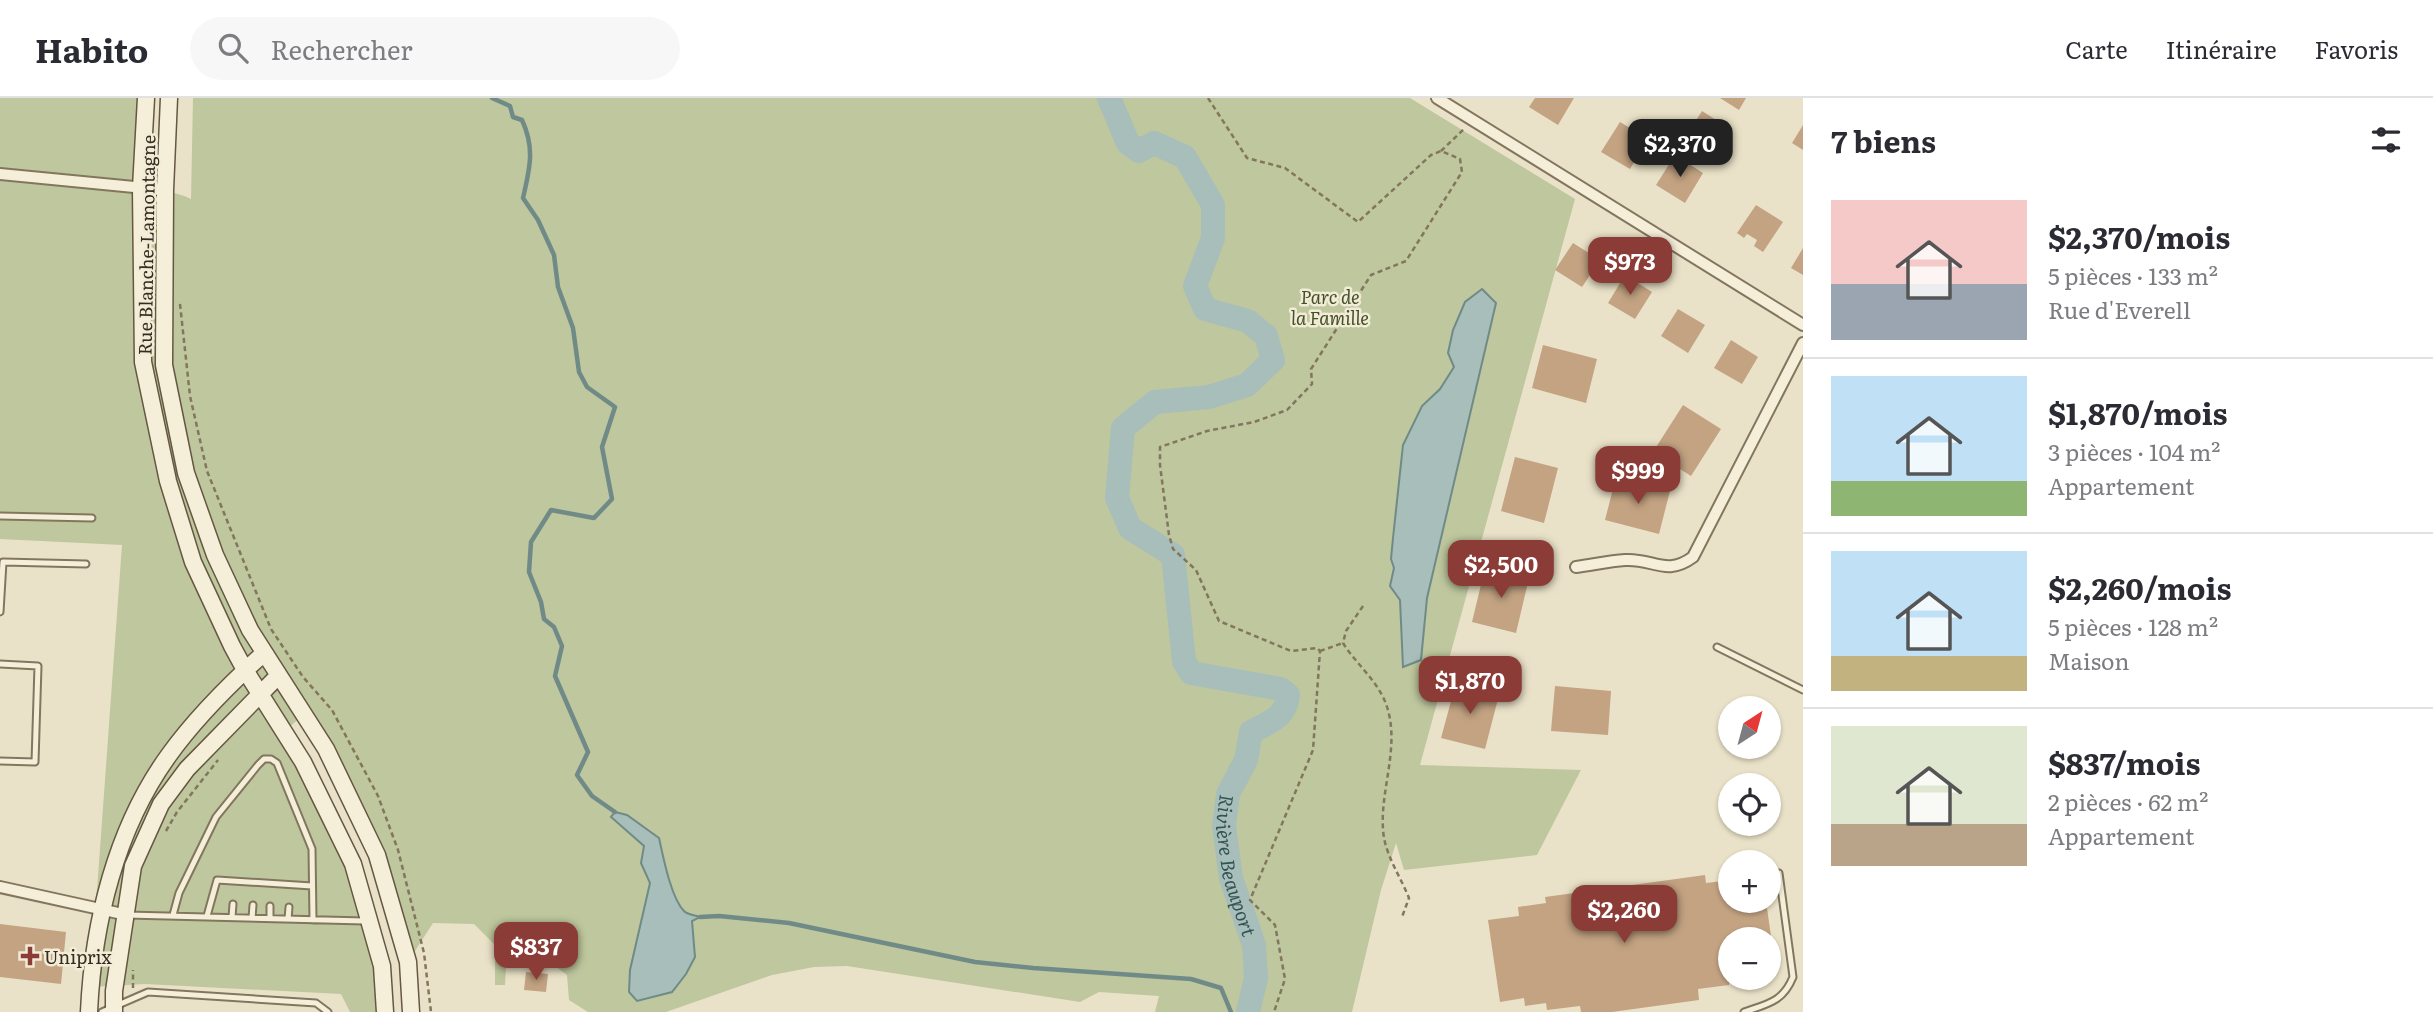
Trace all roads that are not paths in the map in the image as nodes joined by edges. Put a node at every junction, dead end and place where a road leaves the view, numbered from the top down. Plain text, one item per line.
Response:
1 (146, 98) edge
2 (169, 98) edge
3 (1437, 98) edge
4 (0, 174) edge
5 (141, 188) junction
6 (165, 190) junction
7 (1803, 325) edge
8 (1803, 343) edge
9 (0, 516) edge
10 (92, 519) dead end
11 (86, 564) dead end
12 (1576, 567) dead end
13 (0, 612) edge
14 (1717, 647) dead end
15 (264, 653) junction
16 (0, 664) edge
17 (245, 670) junction
18 (283, 683) junction
19 (1803, 690) edge
20 (259, 693) junction
21 (0, 761) edge
22 (312, 886) junction
23 (0, 887) edge
24 (1781, 888) edge
25 (233, 904) dead end
26 (253, 905) dead end
27 (270, 906) dead end
28 (289, 907) dead end
29 (102, 911) junction
30 (127, 915) junction
31 (173, 915) junction
32 (207, 916) junction
33 (232, 917) junction
34 (252, 918) junction
35 (270, 918) junction
36 (288, 919) junction
37 (313, 920) junction
38 (369, 921) junction
39 (1773, 1003) junction
40 (110, 1010) edge
41 (89, 1012) edge
42 (328, 1012) edge
43 (385, 1012) edge
44 (411, 1012) edge
45 (1744, 1012) edge
46 (1762, 1012) edge

1 - 5 street, Rue Blanche-Lamontagne
2 - 6 street, Rue Blanche-Lamontagne
3 - 7 street
4 - 5 street
5 - 6 street
5 - 17 street, Rue Blanche-Lamontagne
6 - 15 street, Rue Blanche-Lamontagne
8 - 12 street
9 - 10 lane
11 - 13 lane
14 - 19 lane
15 - 17 street
15 - 18 street, Rue Blanche-Lamontagne
16 - 21 lane
17 - 20 street, Rue Blanche-Lamontagne
17 - 29 street
18 - 20 street
18 - 44 street, Rue Blanche-Lamontagne
20 - 30 street
20 - 38 street, Rue Blanche-Lamontagne
22 - 31 lane
22 - 32 lane
22 - 37 lane
23 - 29 street
24 - 39 lane
25 - 33 lane
26 - 34 lane
27 - 35 lane
28 - 36 lane
29 - 30 street
29 - 41 street
30 - 31 lane
30 - 40 street
31 - 32 lane
32 - 33 lane
33 - 34 lane
34 - 35 lane
35 - 36 lane
36 - 37 lane
37 - 38 lane
38 - 43 street, Rue Blanche-Lamontagne
39 - 45 lane
39 - 46 lane
40 - 42 lane

